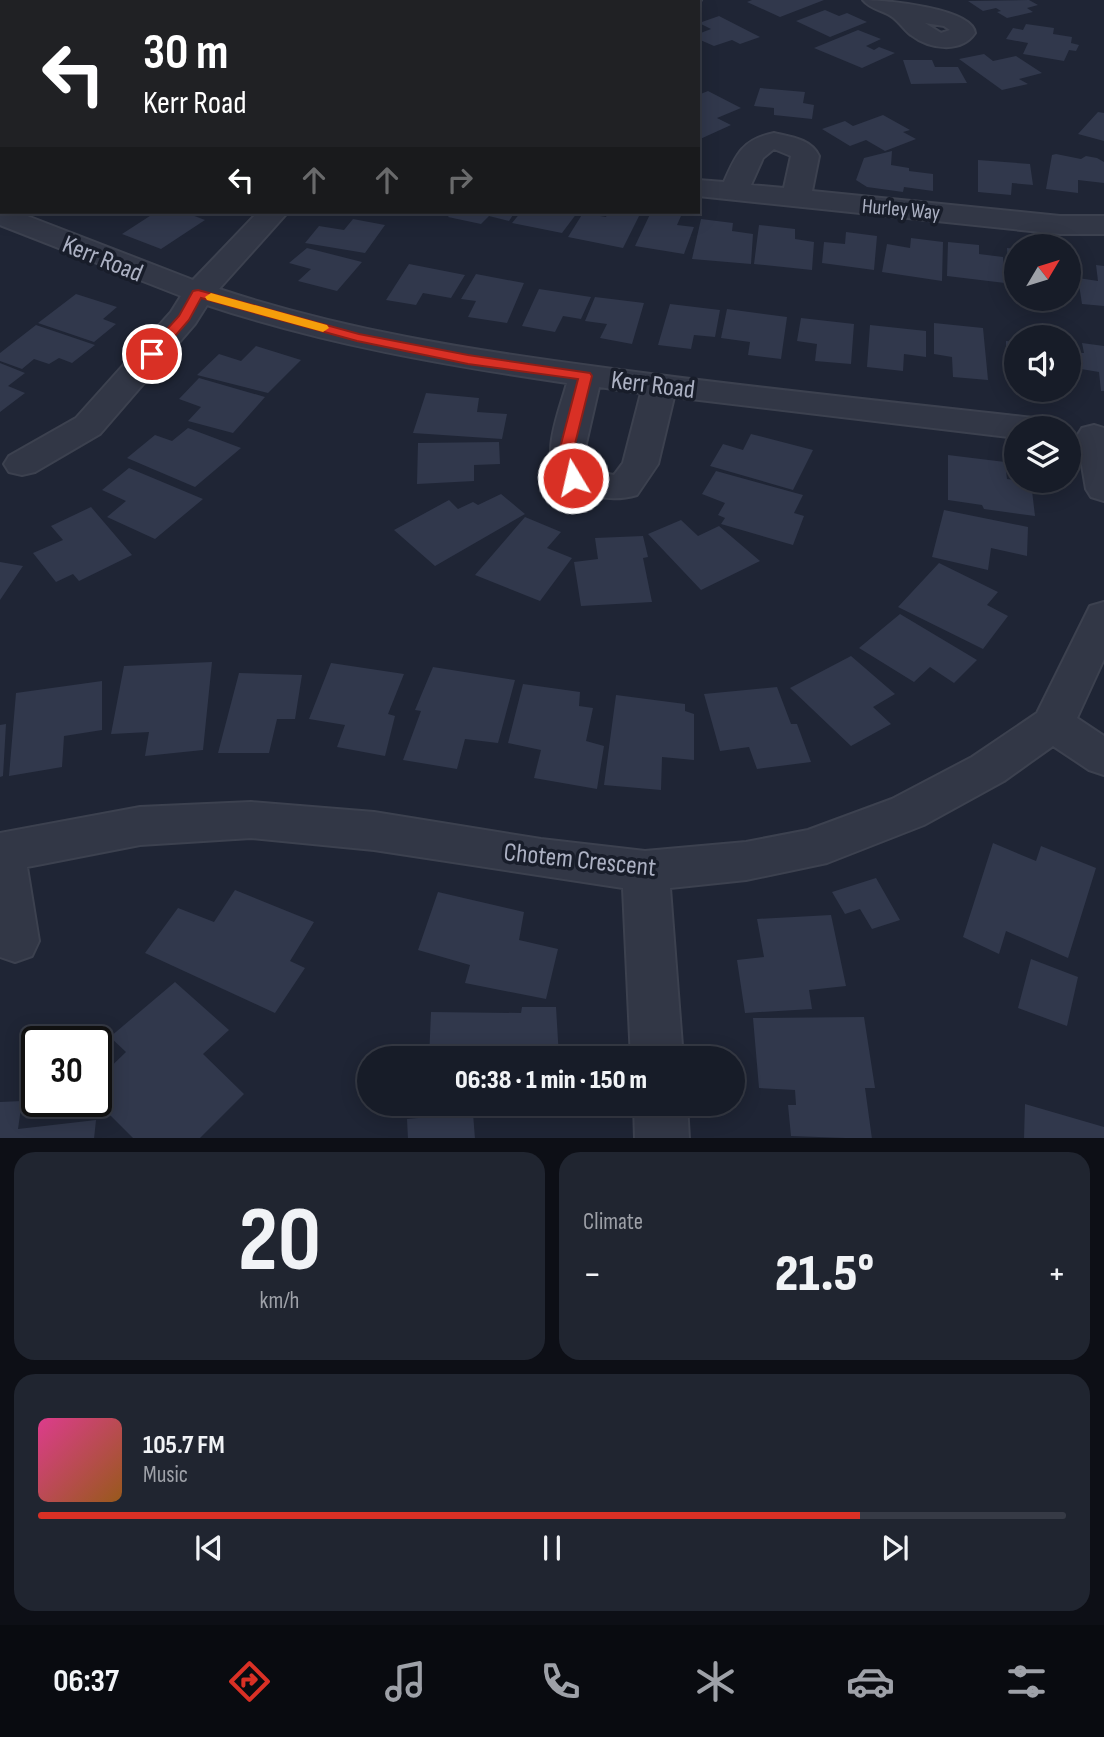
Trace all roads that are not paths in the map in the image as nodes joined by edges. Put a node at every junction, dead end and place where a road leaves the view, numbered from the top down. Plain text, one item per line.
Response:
1 (875, 0) edge
2 (901, 12) dead end
3 (700, 188) edge
4 (734, 193) junction
5 (796, 199) junction
6 (272, 214) edge
7 (0, 215) edge
8 (1104, 225) edge
9 (198, 293) junction
10 (585, 376) junction
11 (660, 386) junction
12 (1004, 425) edge
13 (1089, 435) edge
14 (22, 464) dead end
15 (1104, 489) edge
16 (1104, 615) edge
17 (1053, 724) junction
18 (1104, 758) edge
19 (1, 853) edge
20 (645, 871) junction
21 (15, 941) dead end
22 (656, 1046) edge
23 (661, 1116) edge
24 (662, 1138) edge

1 - 2 street
3 - 4 street, Hurley Way
4 - 5 street, Hurley Way
4 - 5 street
5 - 8 street, Hurley Way
6 - 9 street
7 - 9 street, Kerr Road
9 - 10 street, Kerr Road
9 - 14 street
10 - 11 street, Kerr Road
10 - 11 street
11 - 12 street, Kerr Road
13 - 15 street
16 - 17 street
17 - 18 street
17 - 20 street, Chotem Crescent
19 - 20 street, Chotem Crescent
19 - 21 street
20 - 22 street
23 - 24 street

